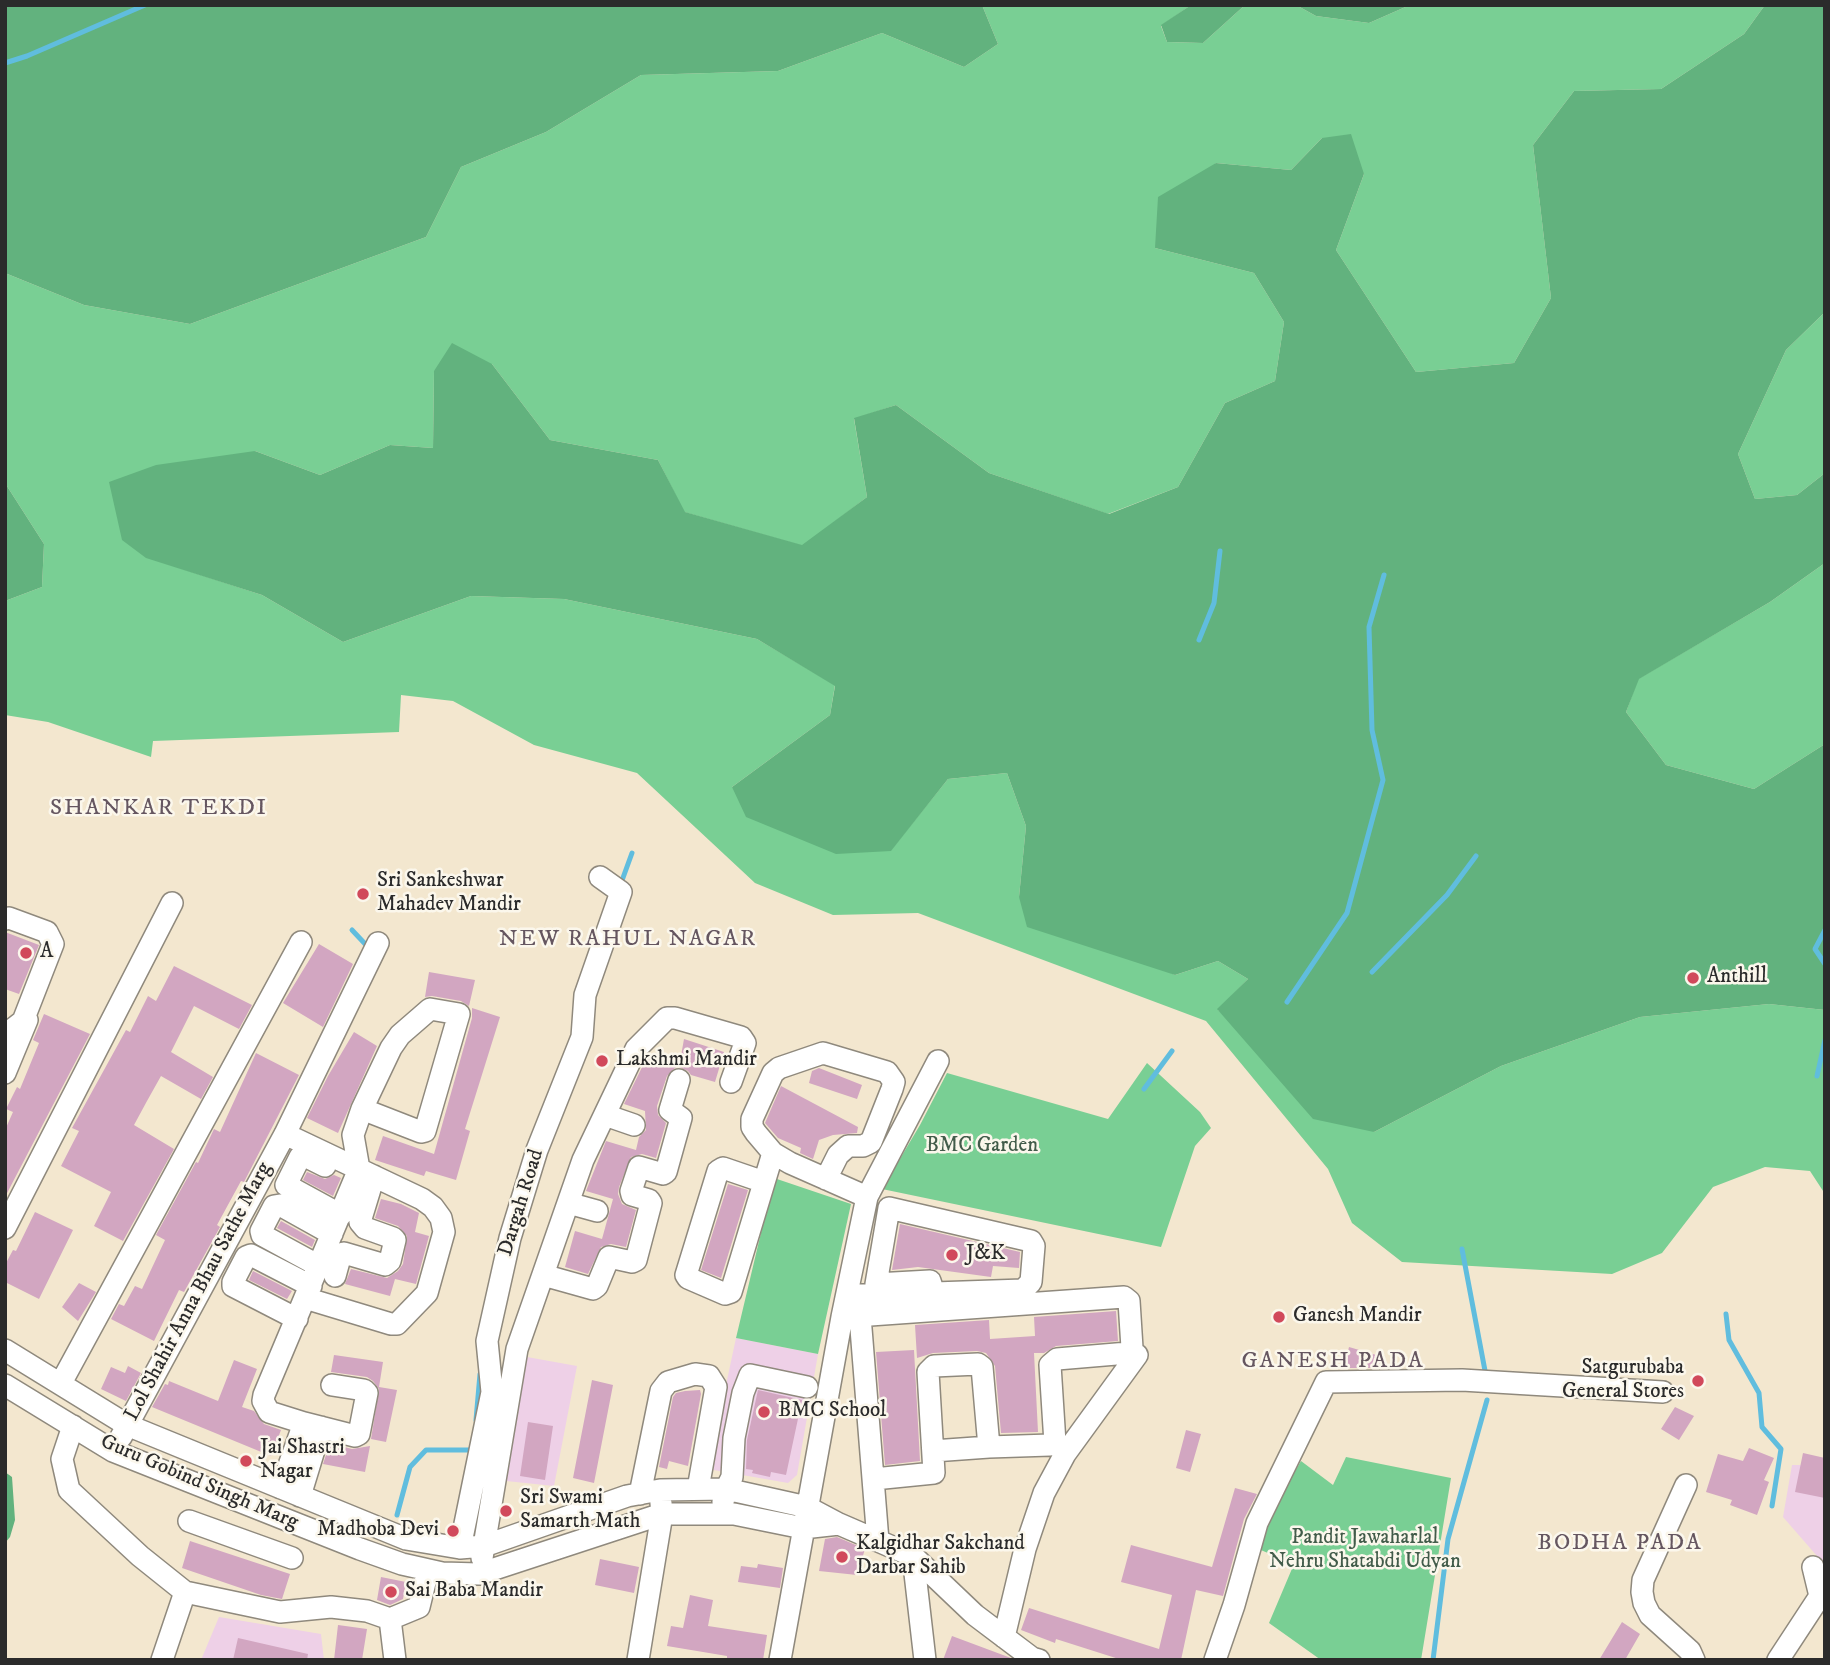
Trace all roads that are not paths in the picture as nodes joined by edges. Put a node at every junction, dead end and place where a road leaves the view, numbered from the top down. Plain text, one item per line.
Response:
1 (600, 877) dead end
2 (172, 903) dead end
3 (5, 919) edge
4 (60, 939) dead end
5 (301, 942) dead end
6 (379, 943) dead end
7 (5, 1035) edge
8 (938, 1061) dead end
9 (5, 1073) edge
10 (679, 1080) dead end
11 (731, 1082) dead end
12 (362, 1109) junction
13 (605, 1115) junction
14 (634, 1125) dead end
15 (285, 1134) junction
16 (773, 1153) junction
17 (363, 1176) junction
18 (826, 1179) junction
19 (764, 1182) junction
20 (867, 1197) junction
21 (568, 1203) junction
22 (597, 1211) dead end
23 (337, 1224) junction
24 (5, 1228) edge
25 (327, 1271) junction
26 (543, 1275) junction
27 (1031, 1279) junction
28 (960, 1281) dead end
29 (308, 1292) junction
30 (934, 1293) junction
31 (847, 1295) junction
32 (851, 1316) junction
33 (297, 1319) junction
34 (5, 1350) edge
35 (1137, 1355) dead end
36 (61, 1383) junction
37 (5, 1385) edge
38 (332, 1385) dead end
39 (807, 1387) dead end
40 (1663, 1392) dead end
41 (313, 1425) junction
42 (73, 1426) junction
43 (127, 1426) junction
44 (989, 1447) junction
45 (113, 1451) junction
46 (933, 1451) junction
47 (874, 1479) junction
48 (1686, 1485) dead end
49 (698, 1489) junction
50 (726, 1489) junction
51 (290, 1492) junction
52 (650, 1492) junction
53 (252, 1506) junction
54 (807, 1507) junction
55 (662, 1514) junction
56 (721, 1514) junction
57 (189, 1521) dead end
58 (839, 1524) junction
59 (803, 1528) junction
60 (406, 1539) junction
61 (241, 1540) junction
62 (878, 1541) junction
63 (484, 1546) junction
64 (460, 1548) junction
65 (913, 1556) junction
66 (292, 1558) dead end
67 (402, 1564) junction
68 (1813, 1567) dead end
69 (428, 1570) junction
70 (479, 1574) junction
71 (185, 1592) junction
72 (1823, 1594) edge
73 (390, 1619) junction
74 (1003, 1637) junction
75 (162, 1660) edge
76 (395, 1660) edge
77 (638, 1660) edge
78 (780, 1660) edge
79 (925, 1660) edge
80 (1039, 1660) edge
81 (1215, 1660) edge
82 (1694, 1660) edge
83 (1778, 1660) edge

1 - 64 street, Dargah Road
2 - 24 street
3 - 7 street
4 - 9 street
5 - 36 street
6 - 15 street, Lol Shahir Anna Bhau Sathe Marg
8 - 20 street
10 - 26 street
11 - 13 street
12 - 12 street
12 - 17 street
13 - 14 street
13 - 21 street
15 - 17 street
15 - 43 street, Lol Shahir Anna Bhau Sathe Marg
16 - 18 street
16 - 18 street
16 - 19 street
17 - 23 street
17 - 23 street
17 - 25 street
17 - 29 street
18 - 20 street
19 - 19 street
20 - 31 street
21 - 22 street
21 - 26 street
23 - 25 street
23 - 25 street
25 - 29 street
26 - 63 street
27 - 28 street
27 - 30 street
27 - 30 street
29 - 33 street
29 - 33 street
30 - 31 street
31 - 32 street
32 - 44 street
32 - 47 street
32 - 54 street
33 - 41 street
34 - 36 street, Guru Gobind Singh Marg
35 - 74 street
36 - 43 street, Guru Gobind Singh Marg
37 - 42 street, Guru Gobind Singh Marg
38 - 41 street
39 - 50 street
40 - 81 street
41 - 51 street
42 - 45 street, Guru Gobind Singh Marg
42 - 71 street
43 - 45 street, Lol Shahir Anna Bhau Sathe Marg
43 - 51 street, Guru Gobind Singh Marg
44 - 46 street
44 - 46 street
45 - 53 street, Guru Gobind Singh Marg
46 - 47 street
47 - 62 street
48 - 82 street
49 - 50 street, Guru Gobind Singh Marg
49 - 52 street, Guru Gobind Singh Marg
49 - 52 street
50 - 54 street, Guru Gobind Singh Marg
50 - 56 street
51 - 60 street, Guru Gobind Singh Marg
52 - 55 street
52 - 63 street, Guru Gobind Singh Marg
53 - 61 street
53 - 67 street, Guru Gobind Singh Marg
54 - 58 street, Guru Gobind Singh Marg
54 - 59 street
55 - 56 street, Guru Gobind Singh Marg
55 - 70 street, Guru Gobind Singh Marg
55 - 77 street
56 - 59 street, Guru Gobind Singh Marg
57 - 61 street
58 - 59 street, Guru Gobind Singh Marg
58 - 62 street
59 - 78 street
60 - 64 street, Guru Gobind Singh Marg
60 - 67 street
61 - 66 street
62 - 65 street
63 - 64 street, Guru Gobind Singh Marg
63 - 70 street
65 - 74 street
65 - 79 street
67 - 69 street, Guru Gobind Singh Marg
68 - 72 street
69 - 70 street, Guru Gobind Singh Marg
69 - 73 street
71 - 73 street
71 - 75 street
72 - 83 street
73 - 76 street
74 - 80 street

